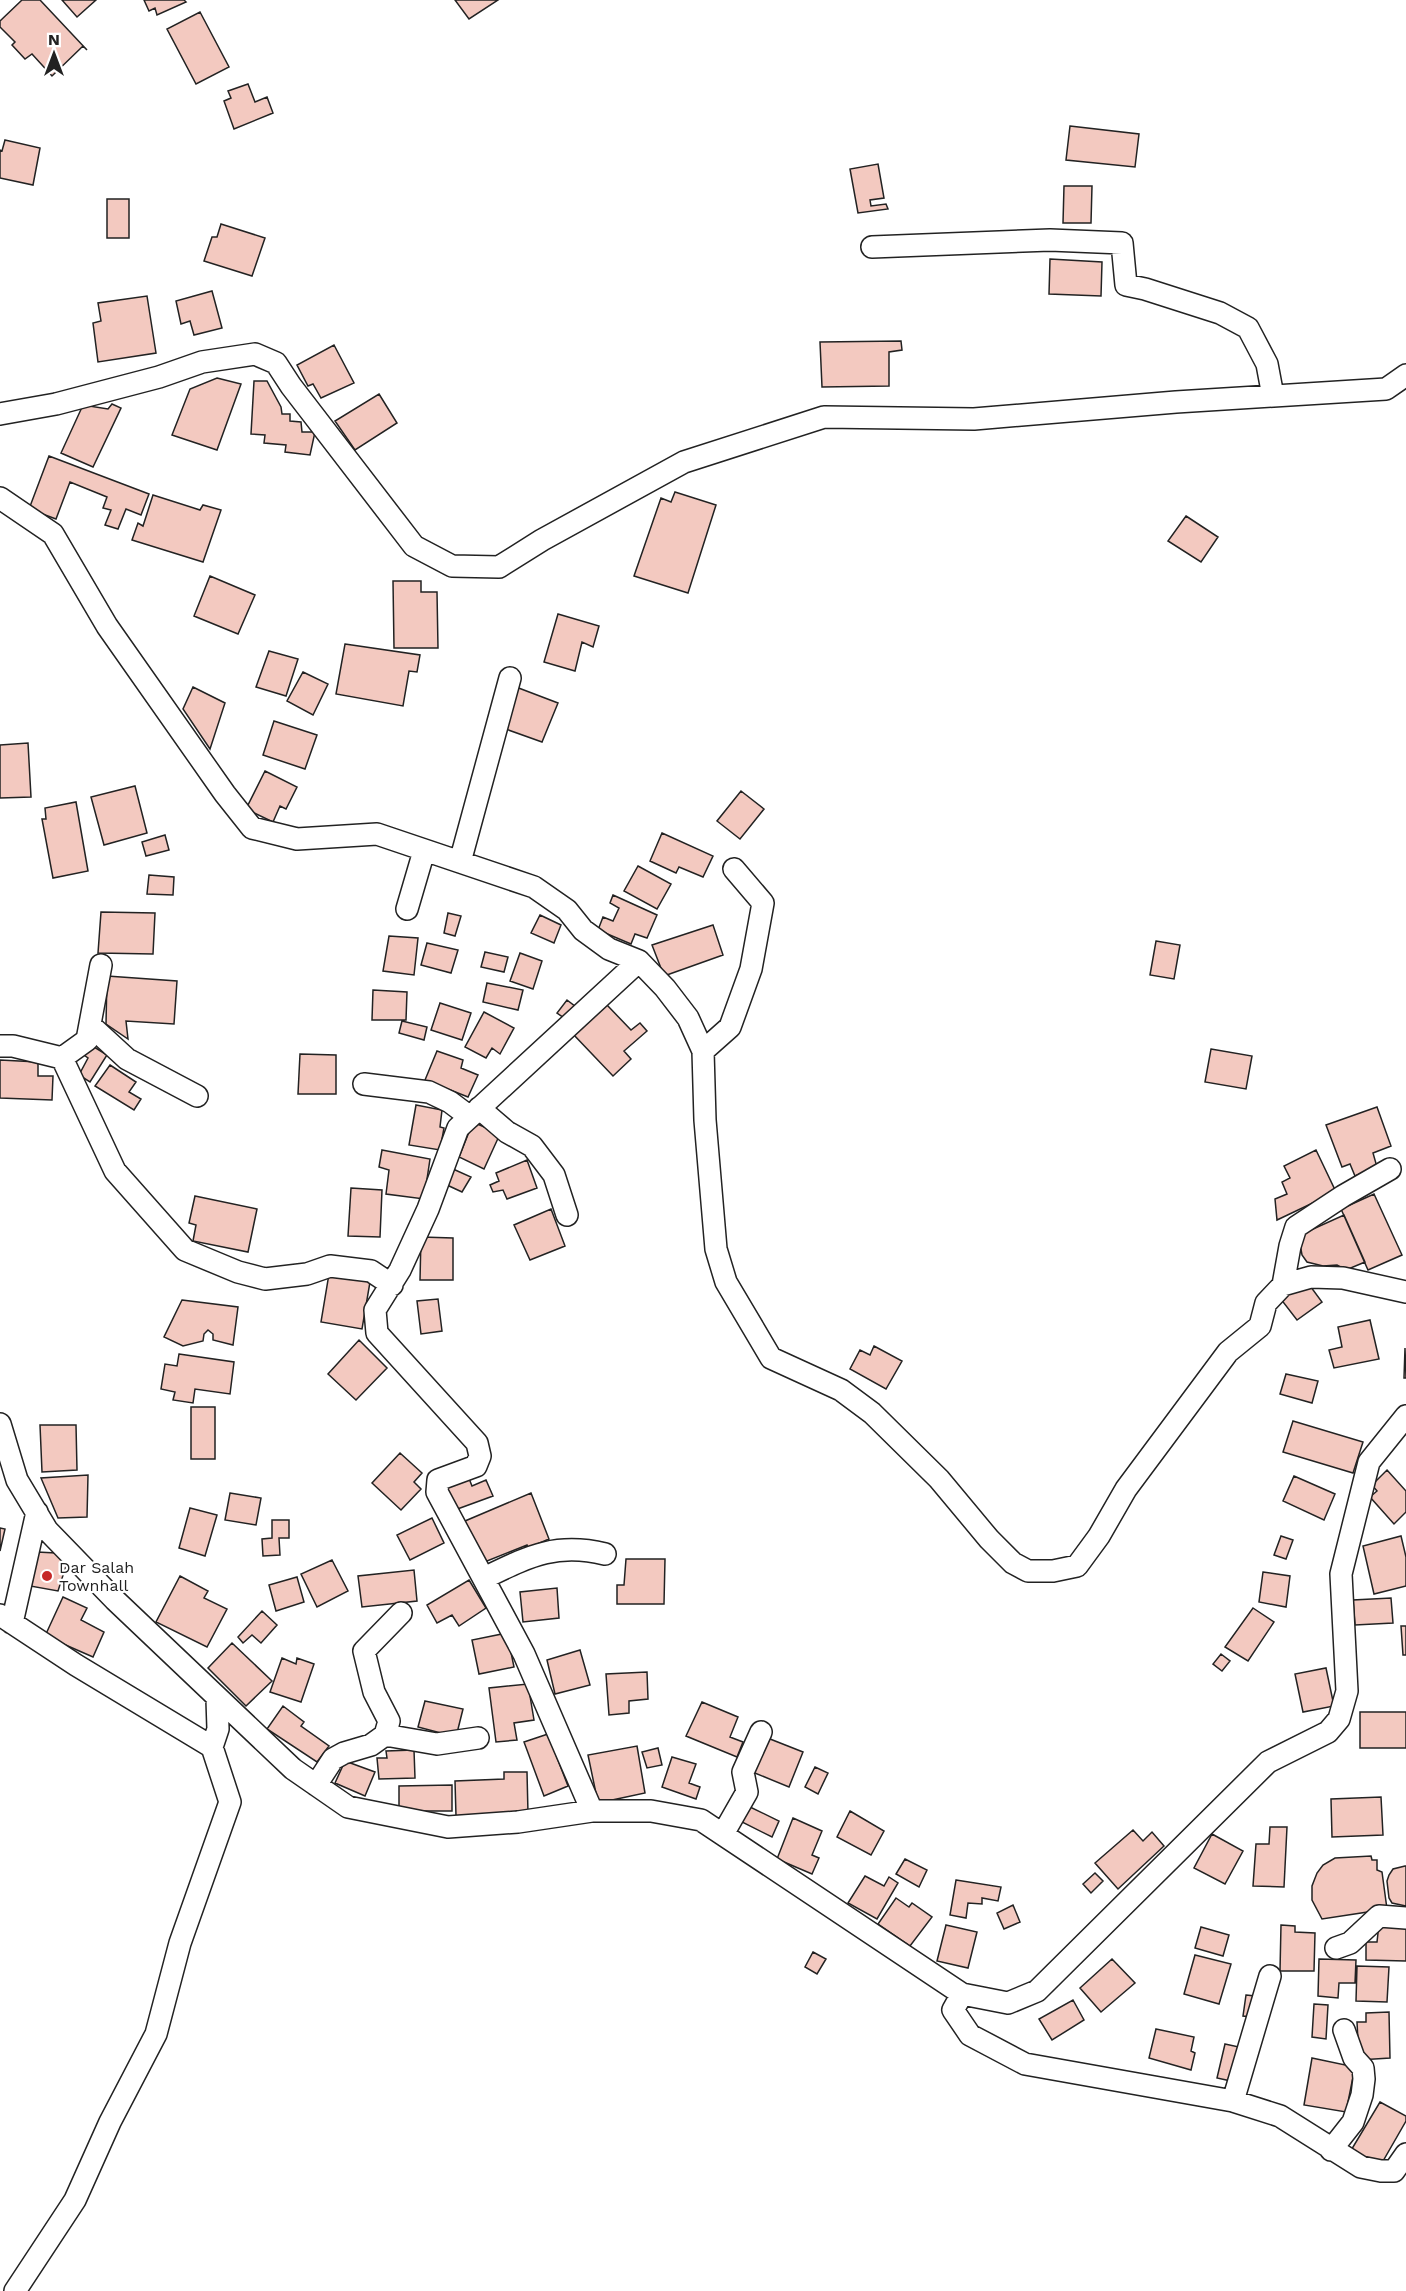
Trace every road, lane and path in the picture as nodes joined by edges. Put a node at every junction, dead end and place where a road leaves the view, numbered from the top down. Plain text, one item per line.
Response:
1 (873, 247) dead end
2 (1406, 375) edge
3 (1273, 396) junction
4 (0, 414) edge
5 (0, 498) edge
6 (510, 678) dead end
7 (424, 851) junction
8 (460, 862) junction
9 (734, 869) dead end
10 (407, 909) dead end
11 (639, 962) junction
12 (101, 965) dead end
13 (90, 1025) junction
14 (0, 1046) edge
15 (703, 1051) junction
16 (62, 1058) junction
17 (364, 1084) dead end
18 (197, 1096) dead end
19 (474, 1113) junction
20 (1390, 1169) dead end
21 (567, 1215) dead end
22 (392, 1285) junction
23 (1283, 1285) junction
24 (1406, 1292) edge
25 (1406, 1416) edge
26 (0, 1424) edge
27 (37, 1512) junction
28 (605, 1554) dead end
29 (484, 1578) junction
30 (401, 1613) dead end
31 (6, 1619) edge
32 (217, 1698) junction
33 (761, 1732) dead end
34 (385, 1735) junction
35 (478, 1738) dead end
36 (212, 1747) junction
37 (316, 1785) junction
38 (592, 1811) junction
39 (723, 1834) junction
40 (1406, 1918) edge
41 (1336, 1948) dead end
42 (1270, 1976) dead end
43 (962, 1994) junction
44 (1344, 2030) dead end
45 (1233, 2101) junction
46 (1331, 2150) junction
47 (1406, 2154) edge
48 (15, 2291) edge

1 - 3 street
2 - 3 street
3 - 4 street
5 - 7 street
6 - 8 street
7 - 8 street
7 - 10 street
8 - 11 street
9 - 15 street
11 - 15 street
11 - 19 street
12 - 13 street
13 - 16 street
13 - 18 street
14 - 16 street
15 - 23 street
16 - 22 street
17 - 19 street
19 - 21 street
19 - 22 street
20 - 23 street
22 - 29 street
23 - 24 street
25 - 43 street
26 - 27 street
27 - 31 street
27 - 32 street
28 - 29 street
29 - 38 street
30 - 34 street
31 - 36 street
32 - 36 street
32 - 37 street
33 - 39 street
34 - 35 street
34 - 37 street
36 - 48 street
37 - 38 street
38 - 39 street
39 - 43 street
40 - 41 street
42 - 45 street
43 - 45 street
44 - 46 street
45 - 46 street
46 - 47 street

